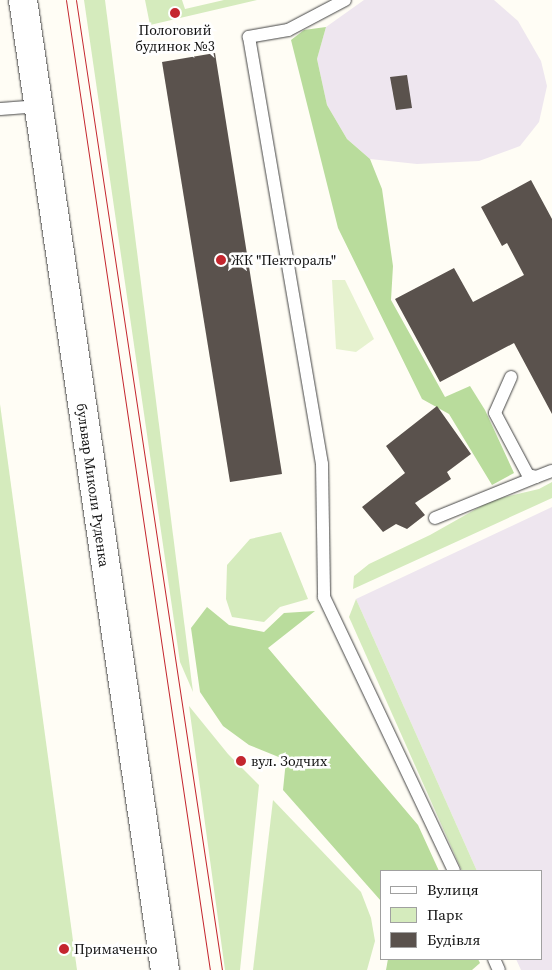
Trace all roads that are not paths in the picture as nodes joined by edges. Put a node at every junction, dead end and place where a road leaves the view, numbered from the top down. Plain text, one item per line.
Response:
1 (23, 0) edge
2 (345, 0) edge
3 (40, 106) junction
4 (0, 108) edge
5 (511, 376) dead end
6 (552, 471) edge
7 (536, 476) junction
8 (435, 518) dead end
9 (454, 870) edge
10 (165, 970) edge

1 - 3 street, бульвар Миколи Руденка
2 - 9 lane
3 - 4 lane
3 - 10 street, бульвар Миколи Руденка
5 - 7 lane
6 - 7 lane
7 - 8 lane

